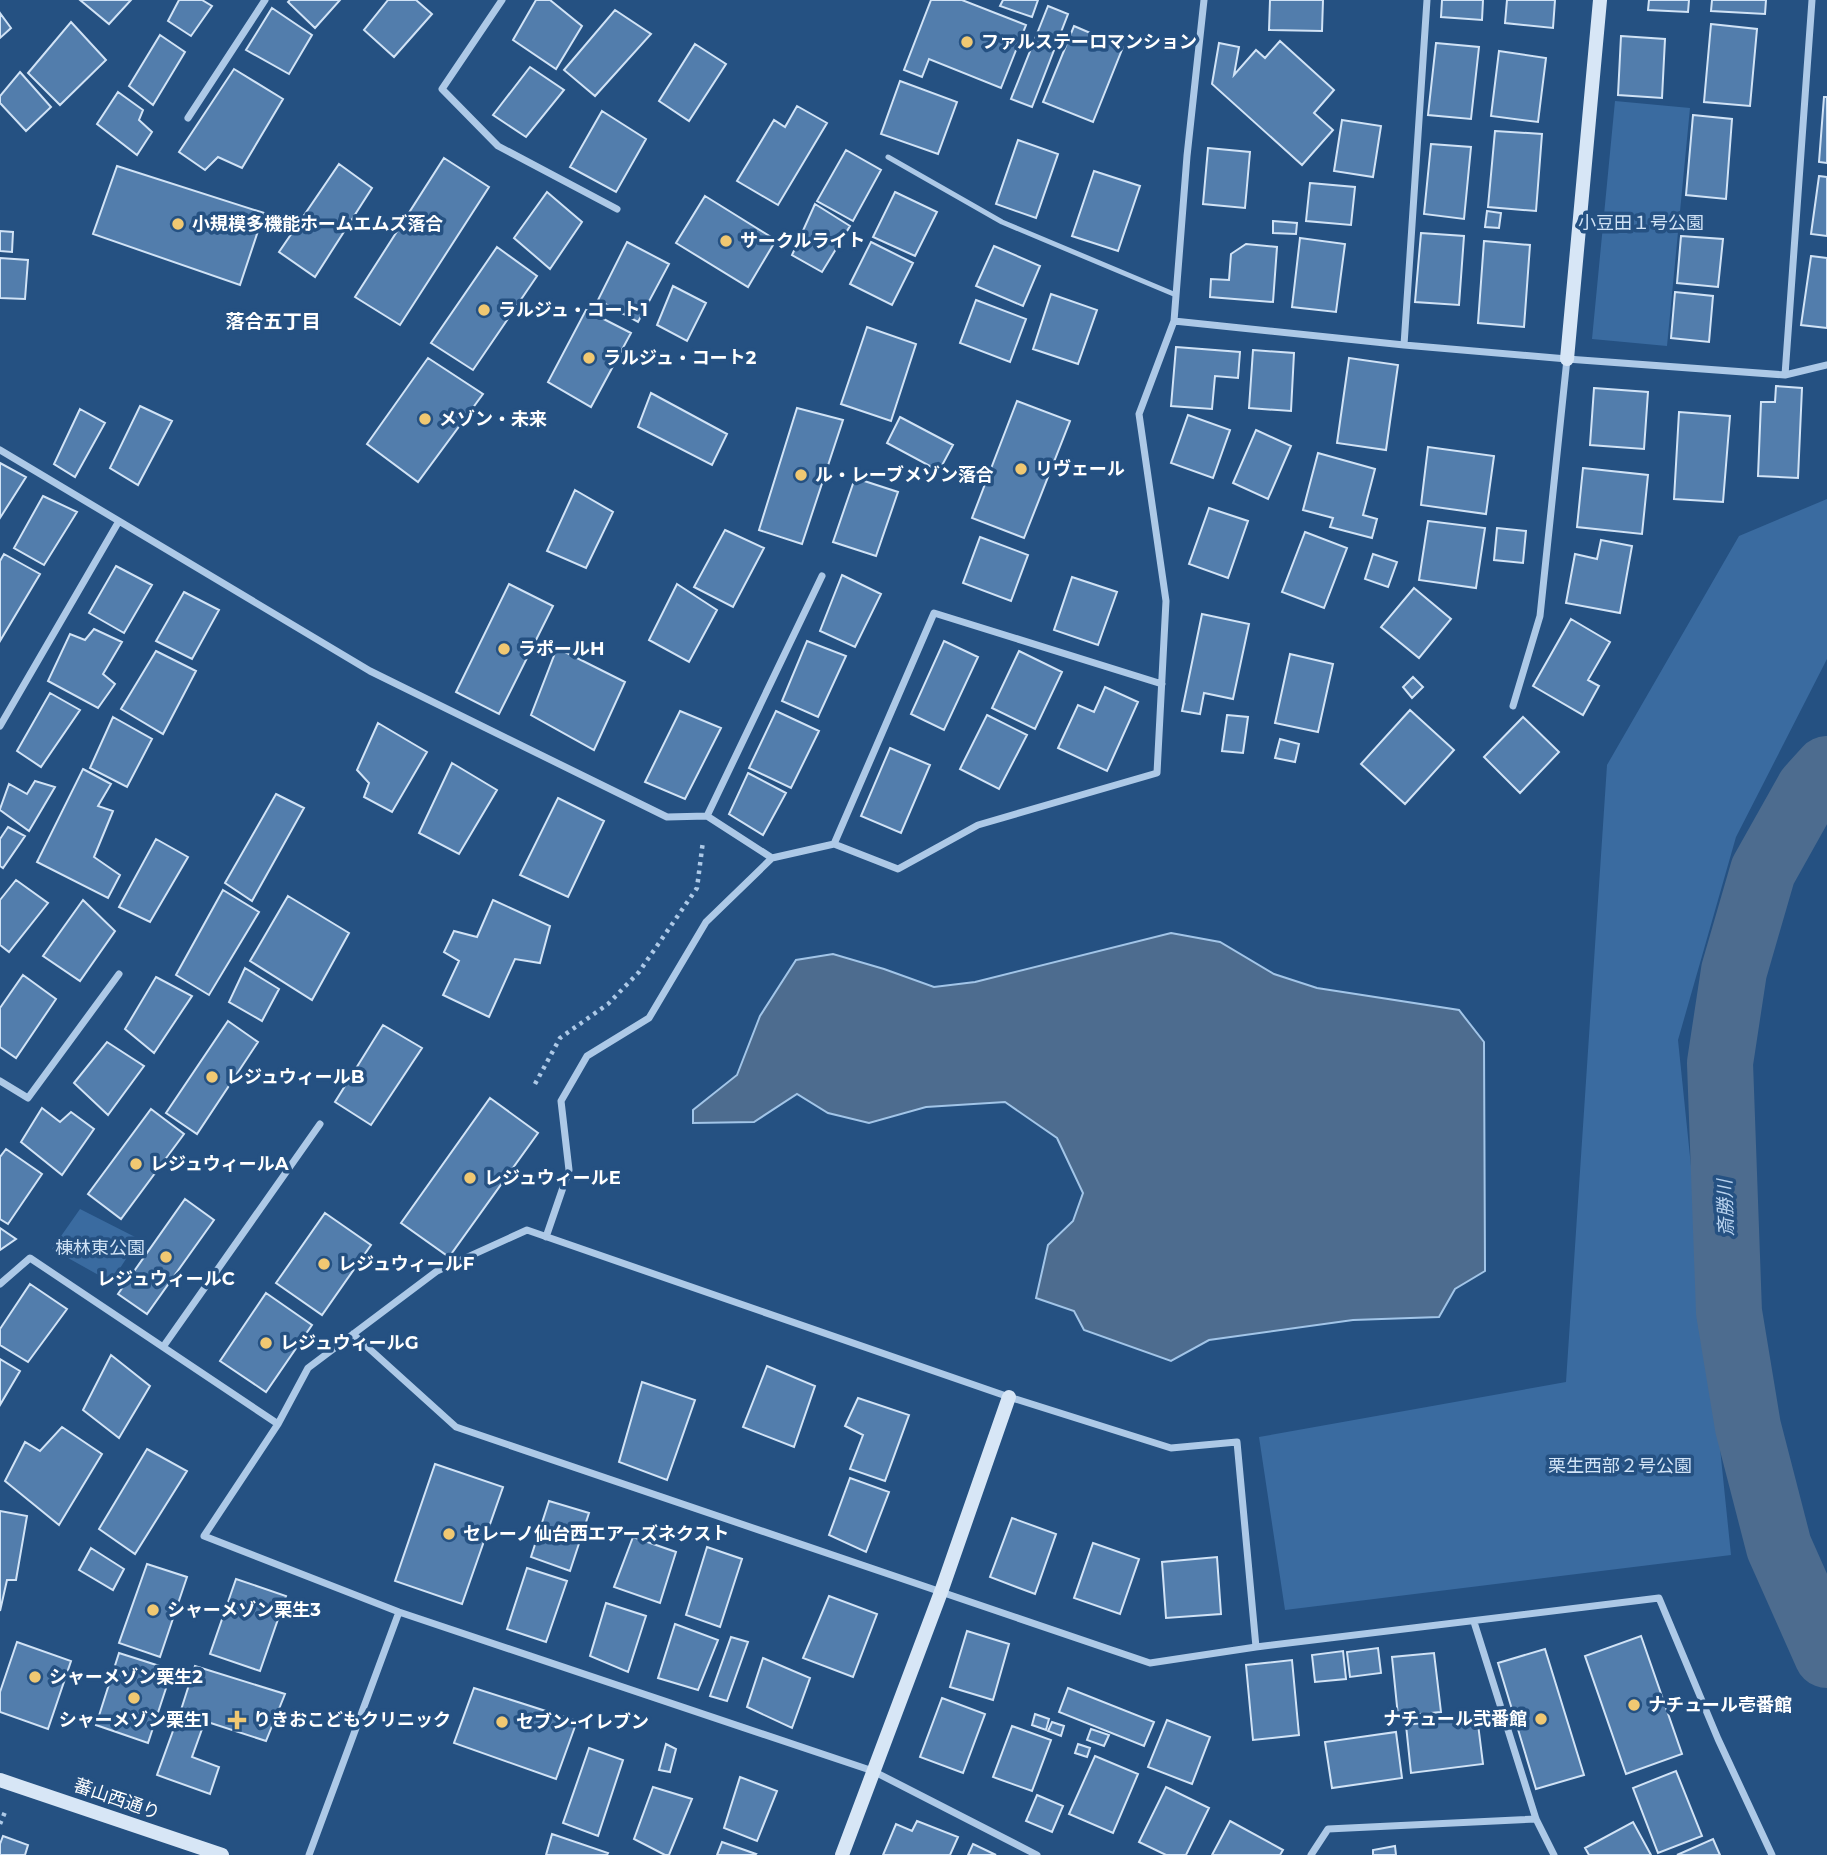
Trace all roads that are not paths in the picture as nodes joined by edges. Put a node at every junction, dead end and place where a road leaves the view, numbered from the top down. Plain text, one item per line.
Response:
1 (265, 0) edge
2 (502, 0) edge
3 (1204, 0) edge
4 (1427, 0) edge
5 (1600, 0) edge
6 (1812, 0) edge
7 (188, 118) dead end
8 (888, 157) dead end
9 (617, 209) dead end
10 (1176, 295) junction
11 (1174, 321) junction
12 (1404, 345) junction
13 (1567, 359) junction
14 (1827, 365) edge
15 (1785, 375) junction
16 (0, 450) edge
17 (119, 521) junction
18 (822, 576) dead end
19 (1162, 684) junction
20 (1513, 706) dead end
21 (0, 726) edge
22 (707, 816) junction
23 (834, 844) junction
24 (772, 858) junction
25 (119, 974) dead end
26 (0, 1081) edge
27 (320, 1124) dead end
28 (546, 1237) junction
29 (0, 1284) edge
30 (353, 1334) junction
31 (163, 1347) junction
32 (1009, 1397) junction
33 (278, 1424) junction
34 (941, 1592) junction
35 (399, 1612) junction
36 (1474, 1622) junction
37 (1256, 1647) junction
38 (873, 1771) junction
39 (0, 1780) edge
40 (1536, 1819) junction
41 (222, 1855) edge
42 (309, 1855) edge
43 (842, 1855) edge
44 (1037, 1855) edge
45 (1311, 1855) edge
46 (1554, 1855) edge
47 (1772, 1855) edge

1 - 7 street
2 - 9 street
3 - 10 street
4 - 12 street
5 - 13 street
6 - 15 street
8 - 10 lane
10 - 11 street
11 - 12 street
11 - 19 street
12 - 13 street
13 - 15 street
13 - 20 street
14 - 15 street
16 - 17 street
17 - 21 street
17 - 22 street
18 - 22 street
19 - 23 street
19 - 23 street
22 - 24 street
23 - 24 street
24 - 28 street
25 - 26 street
27 - 31 street
28 - 30 street
28 - 32 street
29 - 31 street
30 - 33 street
30 - 34 street
31 - 33 street
32 - 34 street
32 - 37 street
33 - 35 street
34 - 37 street
34 - 38 street
35 - 38 street
35 - 42 street
36 - 37 street
36 - 40 street
36 - 47 street
38 - 43 street
38 - 44 street
39 - 41 street, 蕃山西通り
40 - 45 street
40 - 46 street

